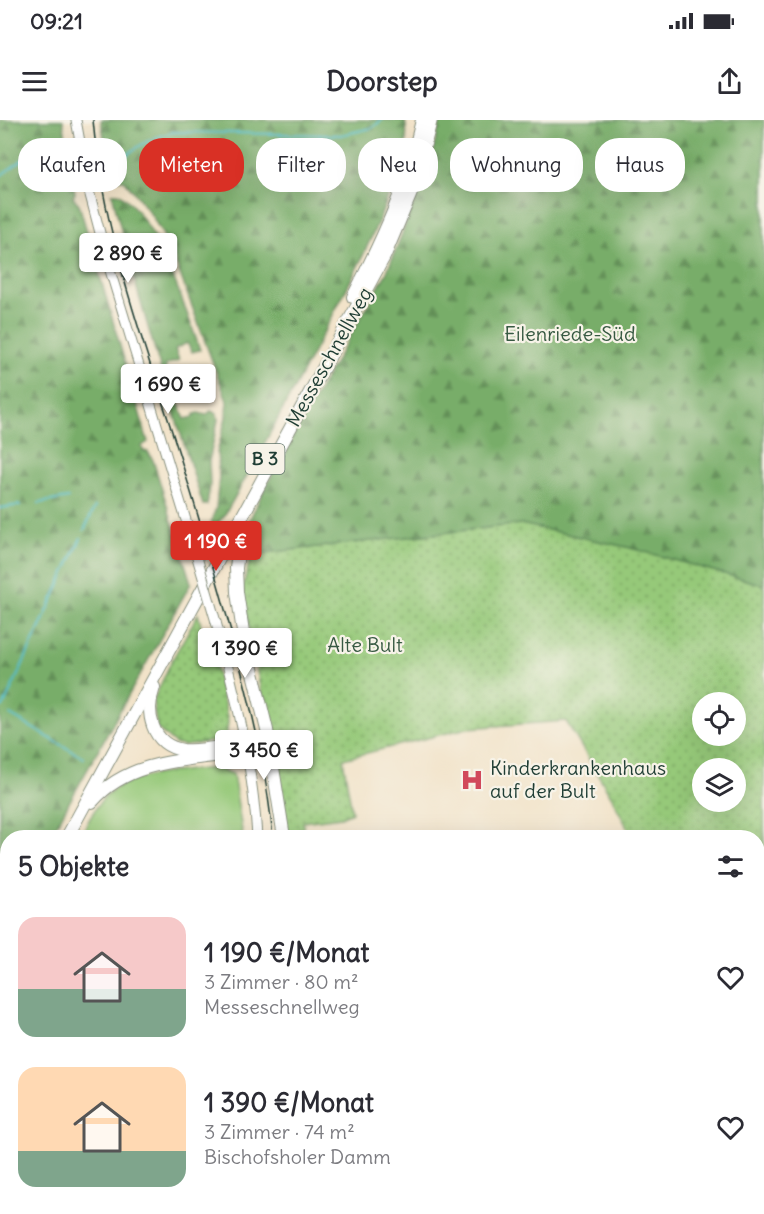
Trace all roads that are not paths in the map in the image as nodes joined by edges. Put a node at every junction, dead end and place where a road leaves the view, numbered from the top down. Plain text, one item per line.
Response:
1 (76, 120) edge
2 (412, 120) edge
3 (422, 120) edge
4 (431, 120) edge
5 (414, 138) edge
6 (418, 138) edge
7 (402, 192) edge
8 (243, 515) junction
9 (164, 660) junction
10 (245, 747) junction
11 (62, 830) edge
12 (71, 830) edge
13 (71, 830) edge
14 (258, 830) edge
15 (283, 830) edge

1 - 10 main road, bridge
2 - 5 highway
3 - 6 highway, Messeschnellweg / B 3
4 - 8 highway, Messeschnellweg / B 3
7 - 11 highway, Messeschnellweg / B 3
8 - 9 highway, Messeschnellweg / B 3
8 - 15 highway
9 - 10 highway
9 - 12 highway, Messeschnellweg / B 3
10 - 13 highway
10 - 14 main road

